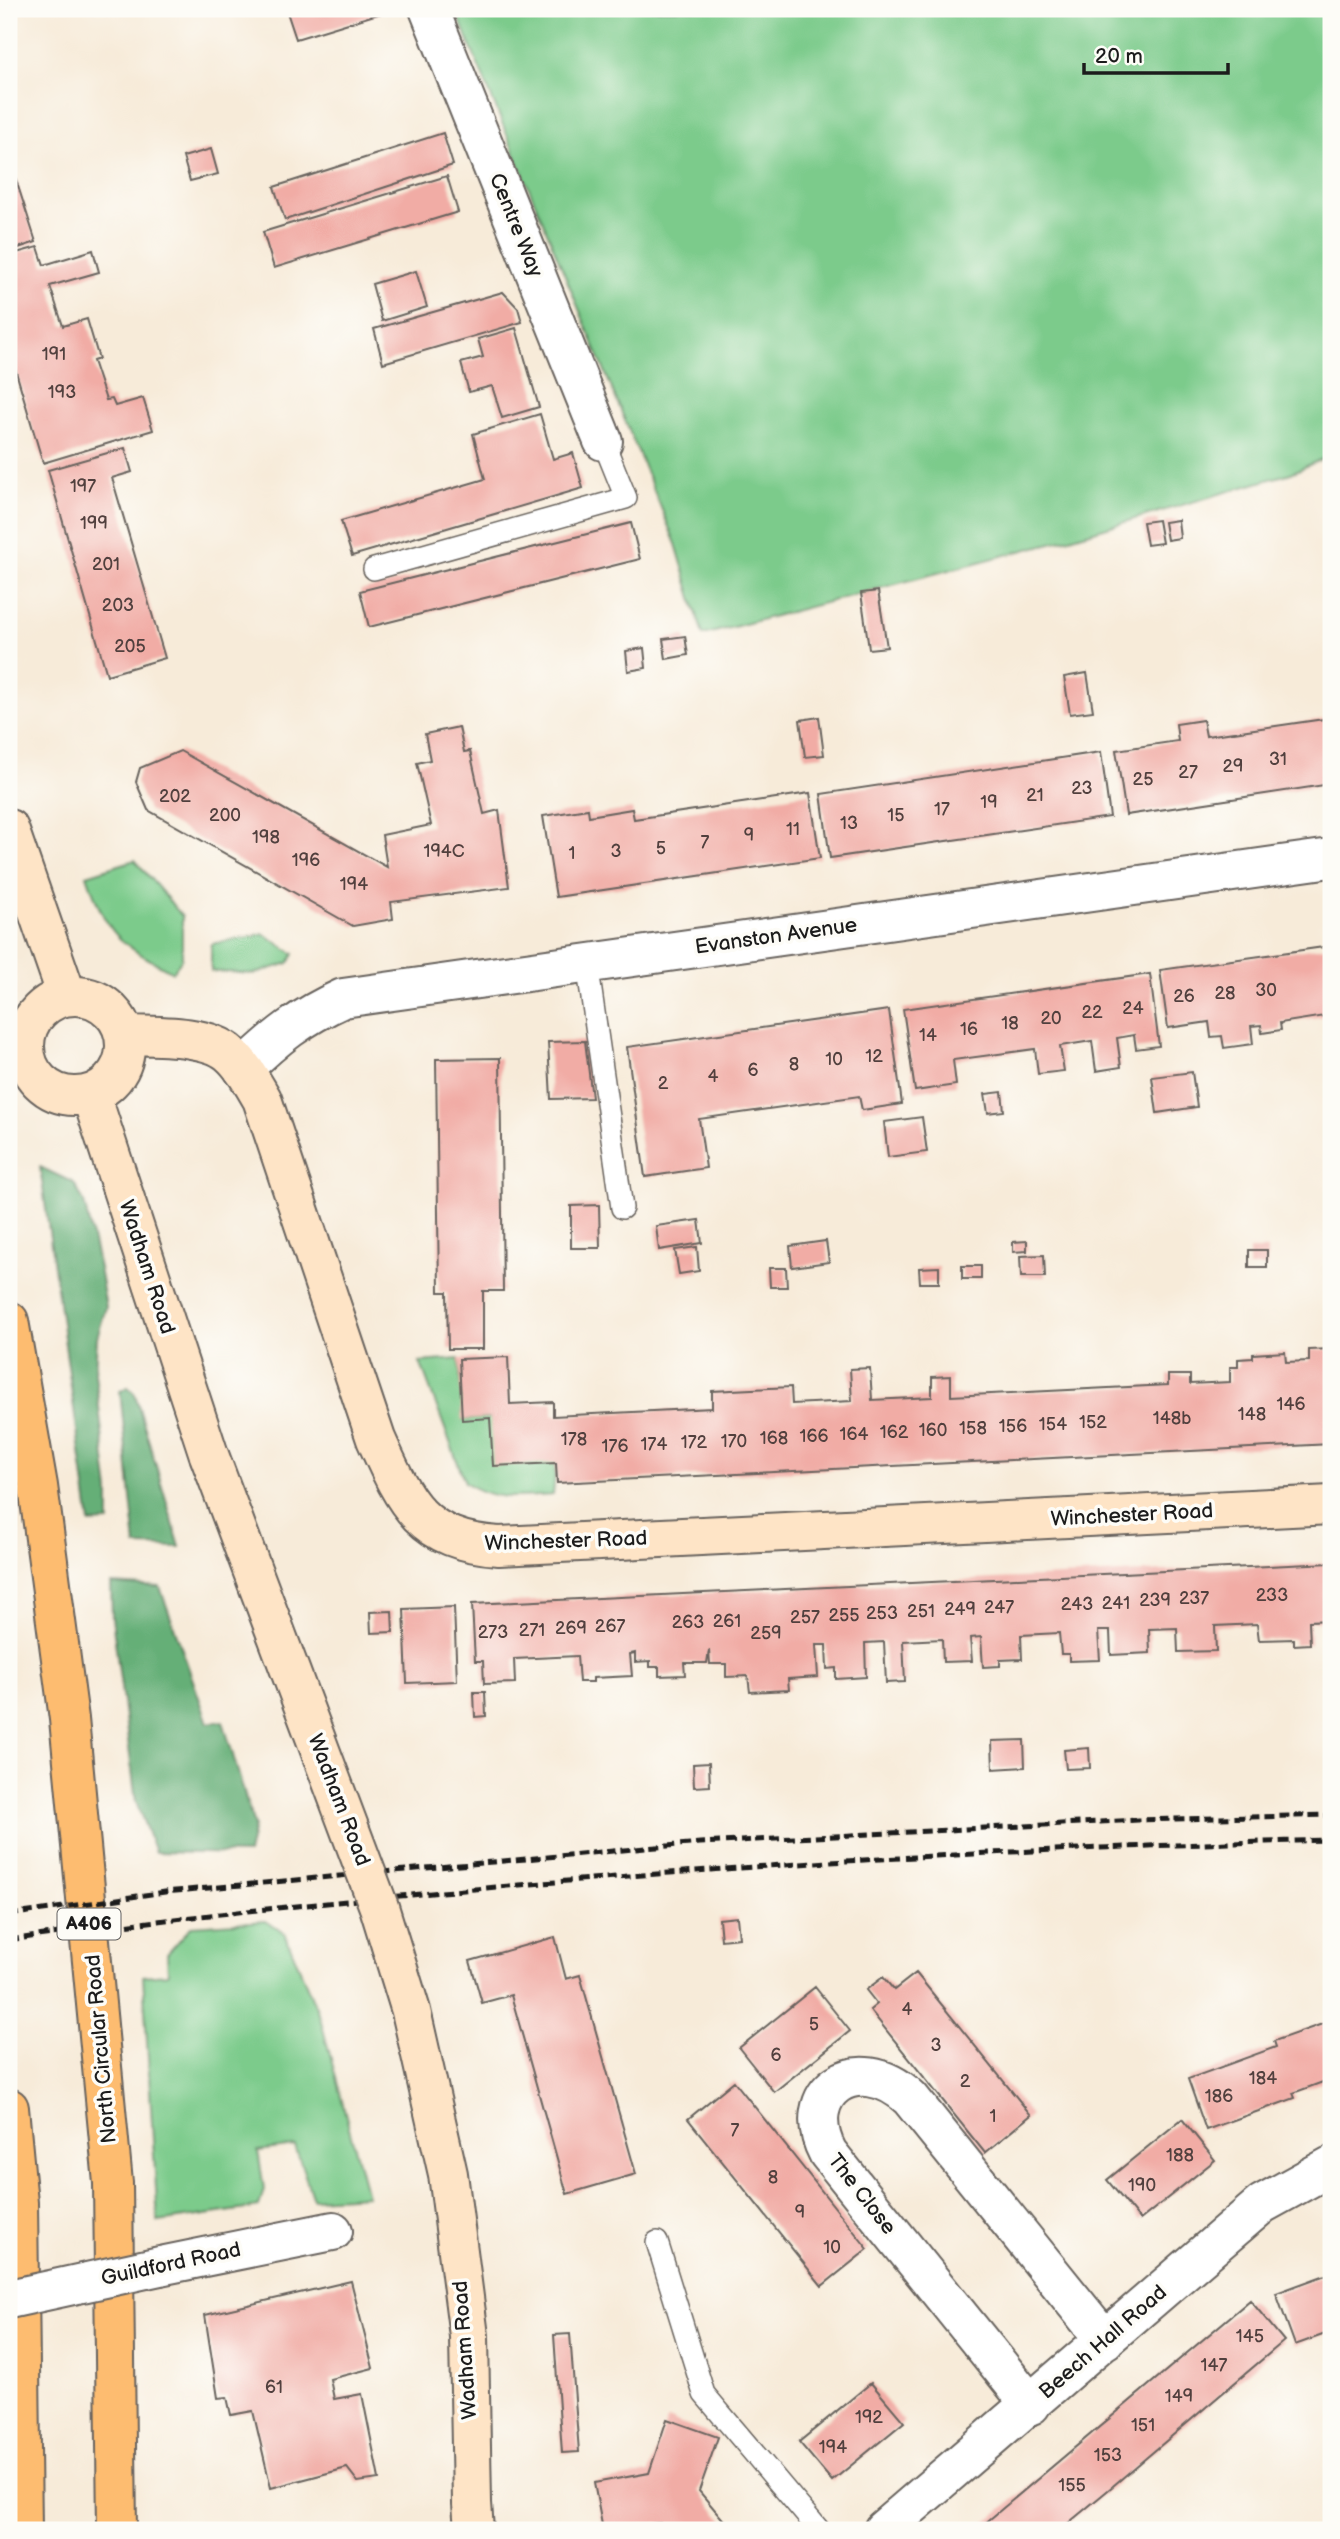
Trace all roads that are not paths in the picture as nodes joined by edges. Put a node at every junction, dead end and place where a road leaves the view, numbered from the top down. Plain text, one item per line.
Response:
1 (429, 9) edge
2 (603, 441) joint
3 (374, 569) dead end
4 (9, 829) edge
5 (1331, 858) edge
6 (587, 963) junction
7 (67, 996) junction
8 (124, 1035) junction
9 (19, 1062) edge
10 (243, 1069) junction
11 (91, 1095) junction
12 (622, 1208) dead end
13 (9, 1321) edge
14 (1331, 1505) edge
15 (9, 2108) edge
16 (1331, 2166) edge
17 (333, 2231) dead end
18 (657, 2242) dead end
19 (9, 2299) edge
20 (1105, 2340) junction
21 (1031, 2405) junction
22 (473, 2516) edge
23 (22, 2530) edge
24 (117, 2530) edge
25 (819, 2530) edge
26 (883, 2530) edge

1 - 2 street, Centre Way
2 - 3 lane
4 - 7 main road
5 - 6 street, Evanston Avenue
6 - 10 street, Evanston Avenue
6 - 12 lane
7 - 8 main road
7 - 9 main road
8 - 10 main road, Winchester Road
8 - 11 main road
9 - 11 main road
10 - 14 main road, Winchester Road
11 - 22 main road, Wadham Road, bridge
13 - 24 highway, North Circular Road / A406
15 - 23 highway
16 - 20 street, Beech Hall Road
17 - 19 street, Guildford Road, bridge
18 - 25 lane
20 - 21 street, Beech Hall Road
20 - 21 street, The Close
21 - 26 street, Beech Hall Road

